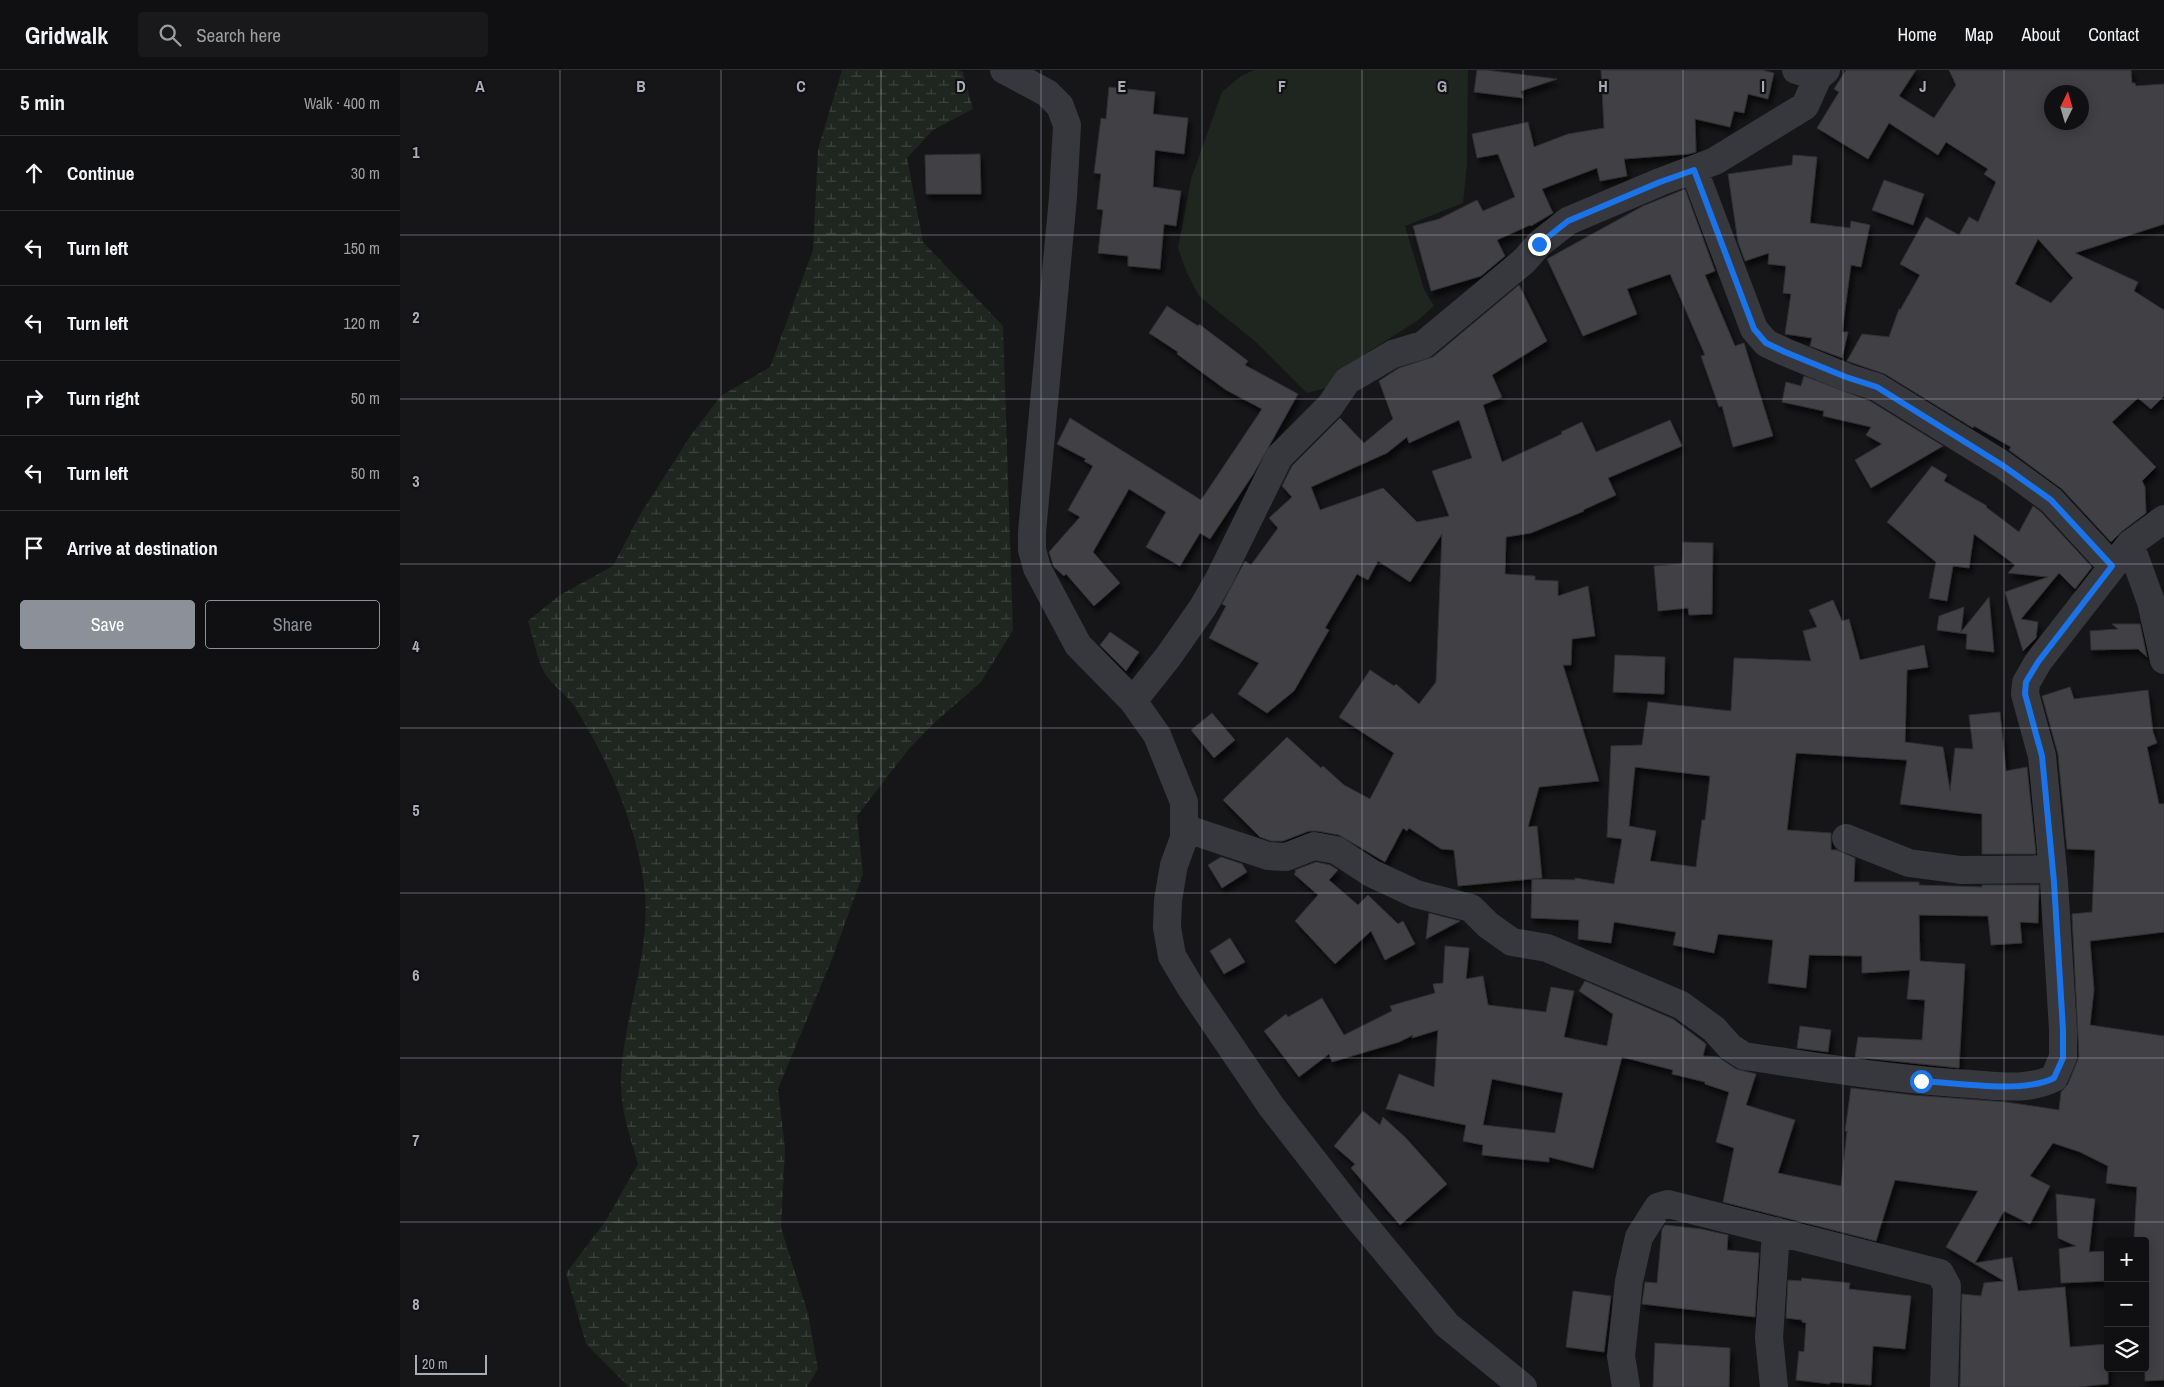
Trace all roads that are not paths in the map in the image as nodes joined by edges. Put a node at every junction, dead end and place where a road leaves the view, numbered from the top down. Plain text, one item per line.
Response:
1 (1004, 70) edge
2 (1814, 72) edge
3 (1694, 170) junction
4 (2164, 519) edge
5 (2130, 544) junction
6 (2112, 566) junction
7 (2164, 660) edge
8 (1133, 701) junction
9 (1184, 828) junction
10 (1846, 838) dead end
11 (2053, 869) junction
12 (1776, 1231) junction
13 (1522, 1387) edge
14 (1626, 1387) edge
15 (1774, 1387) edge
16 (1944, 1387) edge

1 - 8 street
2 - 3 street
3 - 6 street
3 - 8 street
4 - 5 street
5 - 6 street
5 - 7 street
6 - 11 street
8 - 9 street
9 - 11 street
9 - 13 street
10 - 11 street
12 - 14 street
12 - 15 street
12 - 16 street

